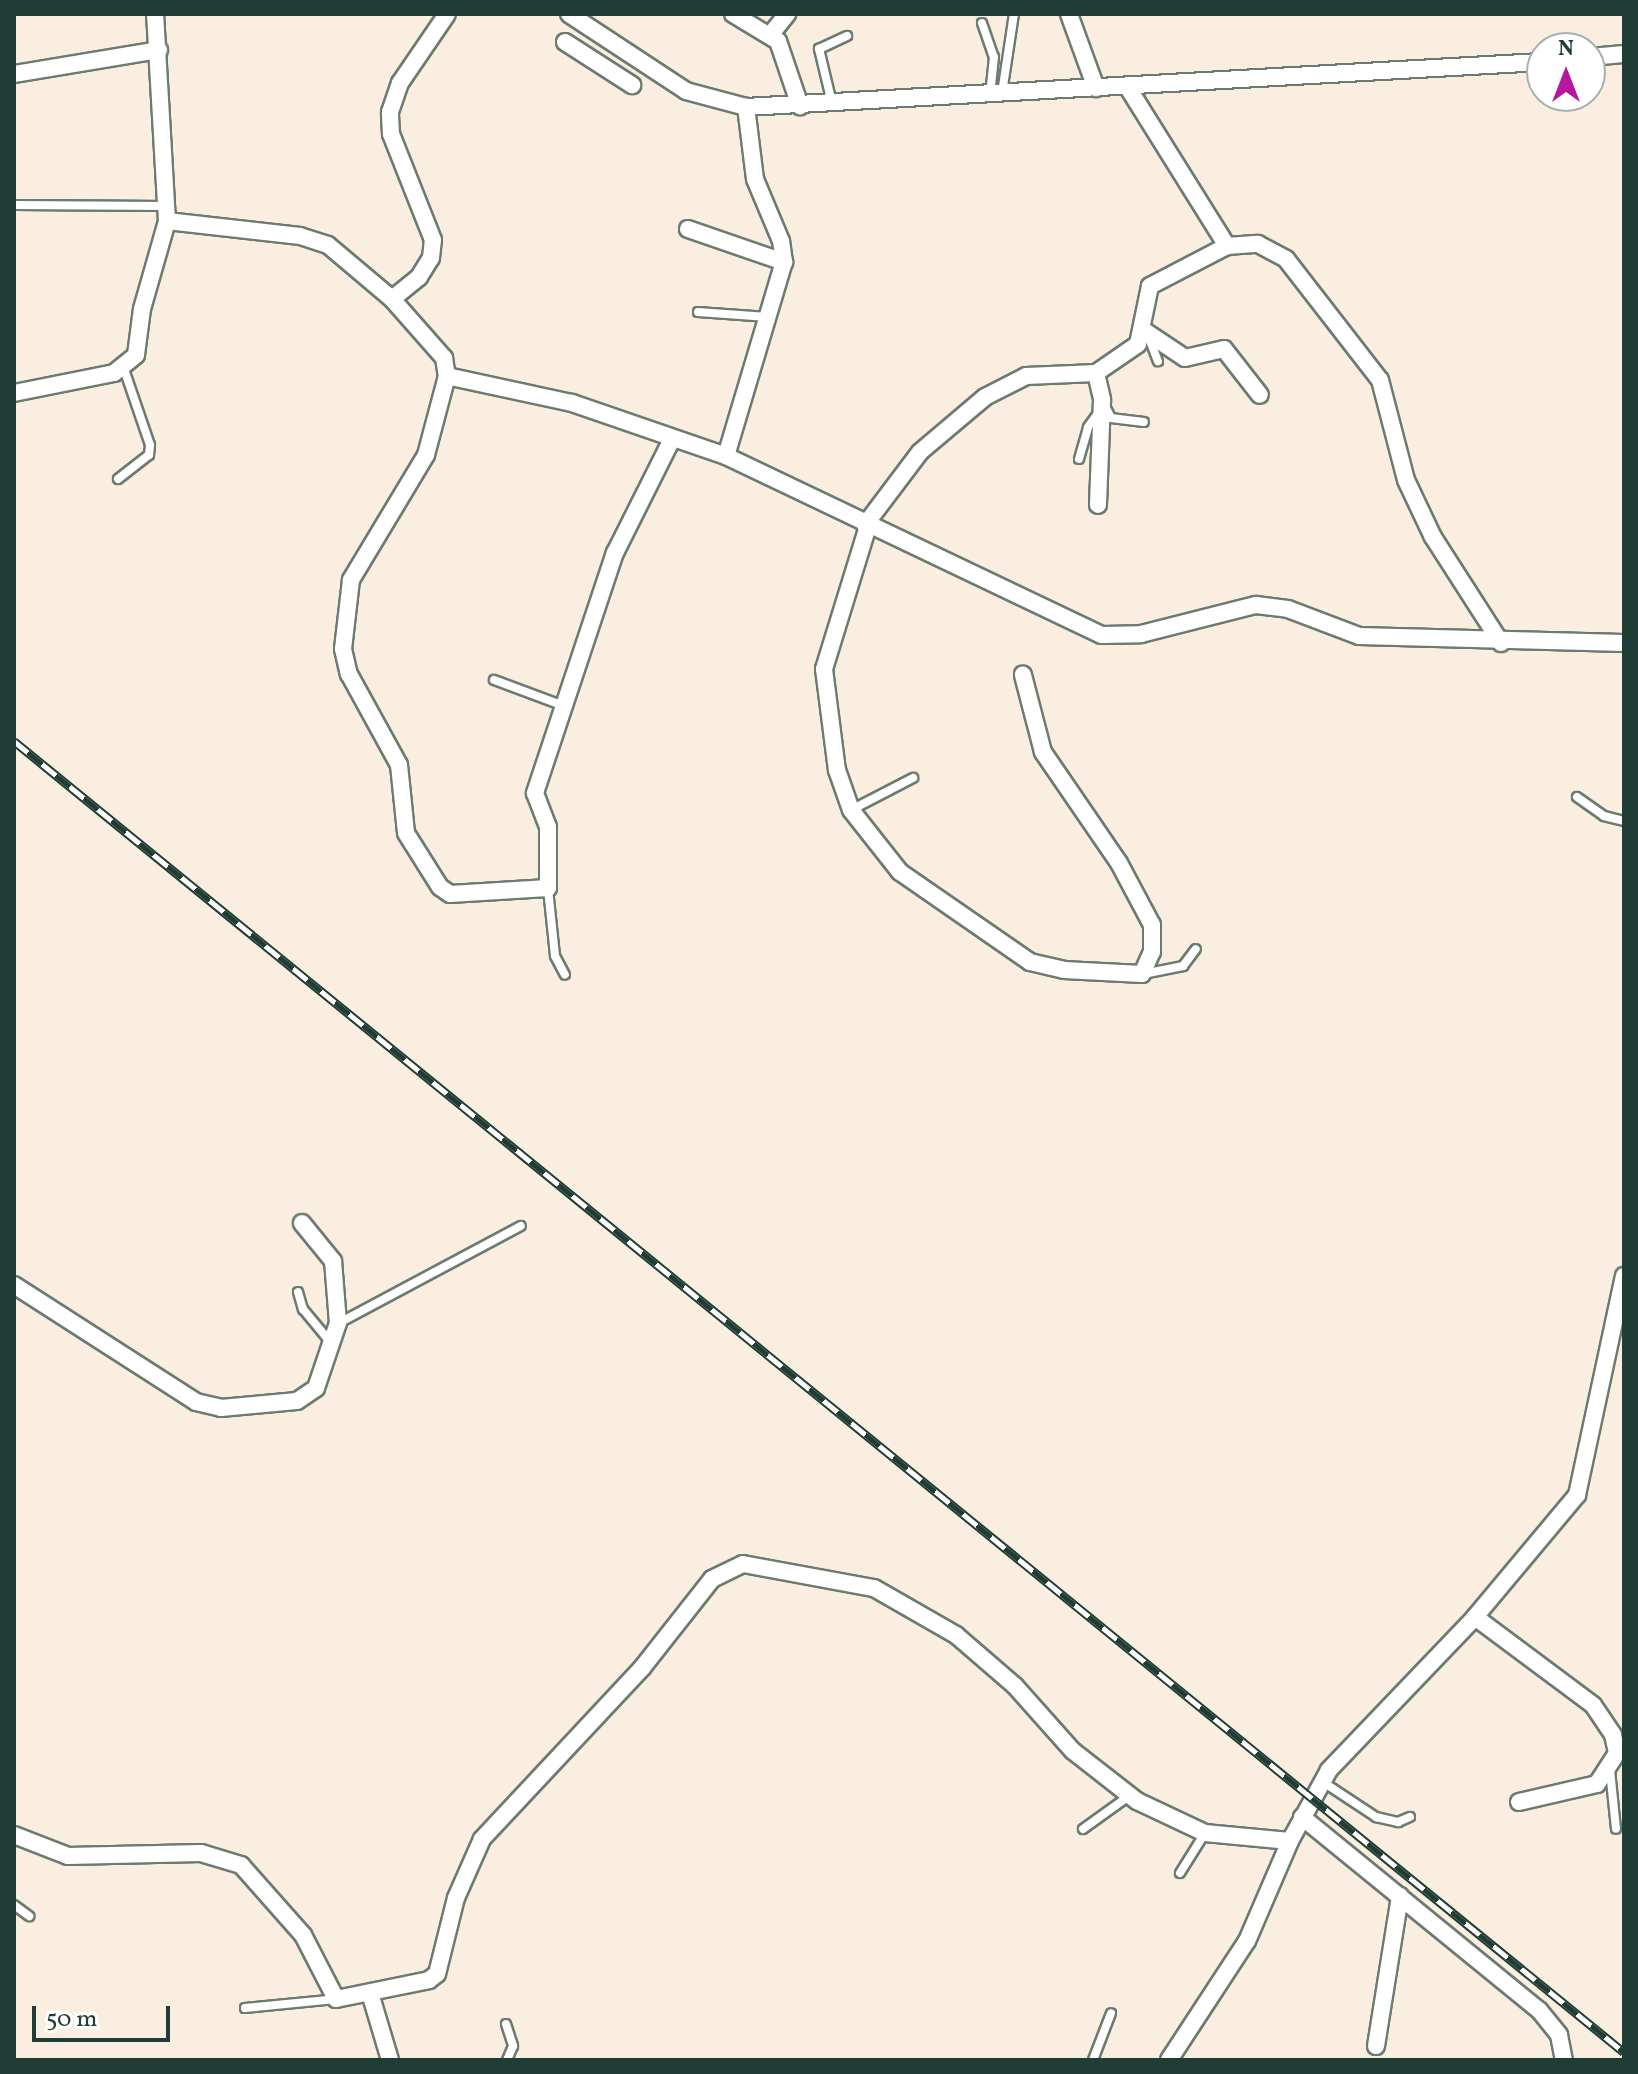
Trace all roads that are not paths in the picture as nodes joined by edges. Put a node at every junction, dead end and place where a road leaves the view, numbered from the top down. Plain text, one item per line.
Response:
1 (155, 14) edge
2 (447, 14) edge
3 (569, 14) edge
4 (733, 14) edge
5 (787, 14) edge
6 (1014, 14) edge
7 (1069, 14) edge
8 (982, 23) dead end
9 (771, 34) junction
10 (847, 36) dead end
11 (565, 42) dead end
12 (617, 46) junction
13 (159, 50) junction
14 (1526, 63) edge
15 (603, 66) junction
16 (14, 74) edge
17 (632, 85) dead end
18 (1127, 86) junction
19 (1096, 88) junction
20 (996, 94) junction
21 (833, 104) junction
22 (800, 106) junction
23 (746, 107) junction
24 (15, 205) edge
25 (166, 213) junction
26 (688, 229) dead end
27 (1227, 246) junction
28 (784, 262) junction
29 (392, 299) junction
30 (698, 312) dead end
31 (769, 317) junction
32 (1145, 331) junction
33 (1158, 361) dead end
34 (124, 369) junction
35 (1096, 373) junction
36 (447, 376) junction
37 (14, 393) edge
38 (1260, 395) dead end
39 (1102, 404) junction
40 (1144, 422) dead end
41 (672, 439) junction
42 (726, 456) junction
43 (1079, 459) dead end
44 (118, 479) dead end
45 (1098, 505) dead end
46 (867, 526) junction
47 (1501, 643) junction
48 (1624, 643) edge
49 (1023, 675) dead end
50 (494, 680) dead end
51 (564, 706) junction
52 (913, 778) dead end
53 (1577, 797) dead end
54 (851, 810) junction
55 (1624, 821) edge
56 (548, 888) junction
57 (1196, 949) dead end
58 (1142, 974) junction
59 (565, 975) dead end
60 (302, 1223) dead end
61 (521, 1226) dead end
62 (1624, 1276) edge
63 (14, 1285) edge
64 (298, 1292) dead end
65 (338, 1323) junction
66 (332, 1345) junction
67 (1475, 1617) junction
68 (1610, 1770) junction
69 (1322, 1782) junction
70 (1130, 1796) junction
71 (1519, 1802) dead end
72 (1302, 1817) junction
73 (1410, 1817) dead end
74 (1083, 1829) dead end
75 (1616, 1829) dead end
76 (1205, 1833) junction
77 (14, 1835) edge
78 (1290, 1841) junction
79 (1180, 1873) dead end
80 (1400, 1896) junction
81 (14, 1905) edge
82 (29, 1916) dead end
83 (353, 1996) junction
84 (245, 2008) dead end
85 (1111, 2013) dead end
86 (506, 2024) dead end
87 (1376, 2046) dead end
88 (390, 2060) edge
89 (507, 2060) edge
90 (1093, 2060) edge
91 (1169, 2060) edge
92 (1564, 2060) edge

1 - 13 street
2 - 29 street
3 - 12 street
4 - 9 street
5 - 9 street
6 - 20 lane
7 - 19 street
8 - 20 lane
9 - 22 street
10 - 21 lane
11 - 15 street
12 - 15 street
12 - 23 street
13 - 16 street
13 - 25 street
14 - 18 street
15 - 17 street
18 - 19 street
18 - 27 street
19 - 20 street
20 - 21 street
21 - 22 street
22 - 23 street
23 - 28 street
24 - 25 lane
25 - 29 street
25 - 34 street
26 - 28 street
27 - 32 street
27 - 47 street
28 - 31 street
29 - 36 street
30 - 31 lane
31 - 42 street
32 - 33 lane
32 - 35 street
32 - 38 street
34 - 37 street
34 - 44 lane
35 - 39 street
35 - 46 street
36 - 41 street
36 - 56 street
39 - 40 lane
39 - 43 lane
39 - 45 street
41 - 42 street
41 - 51 street
42 - 46 street
46 - 47 street
46 - 54 street
47 - 48 street
49 - 58 street
50 - 51 lane
51 - 56 street
52 - 54 lane
53 - 55 lane
54 - 58 street
56 - 59 lane
57 - 58 lane
60 - 65 street
61 - 65 lane
62 - 67 street
63 - 66 street
64 - 66 lane
65 - 66 street
67 - 68 street
67 - 69 street
68 - 71 street
68 - 75 lane
69 - 72 street
69 - 73 lane
70 - 74 lane
70 - 76 street
70 - 83 street
72 - 78 street
72 - 80 street
76 - 78 street
76 - 79 lane
77 - 83 street
78 - 91 street
80 - 87 street
80 - 92 street
81 - 82 lane
83 - 84 lane
83 - 88 street
85 - 90 lane
86 - 89 lane

